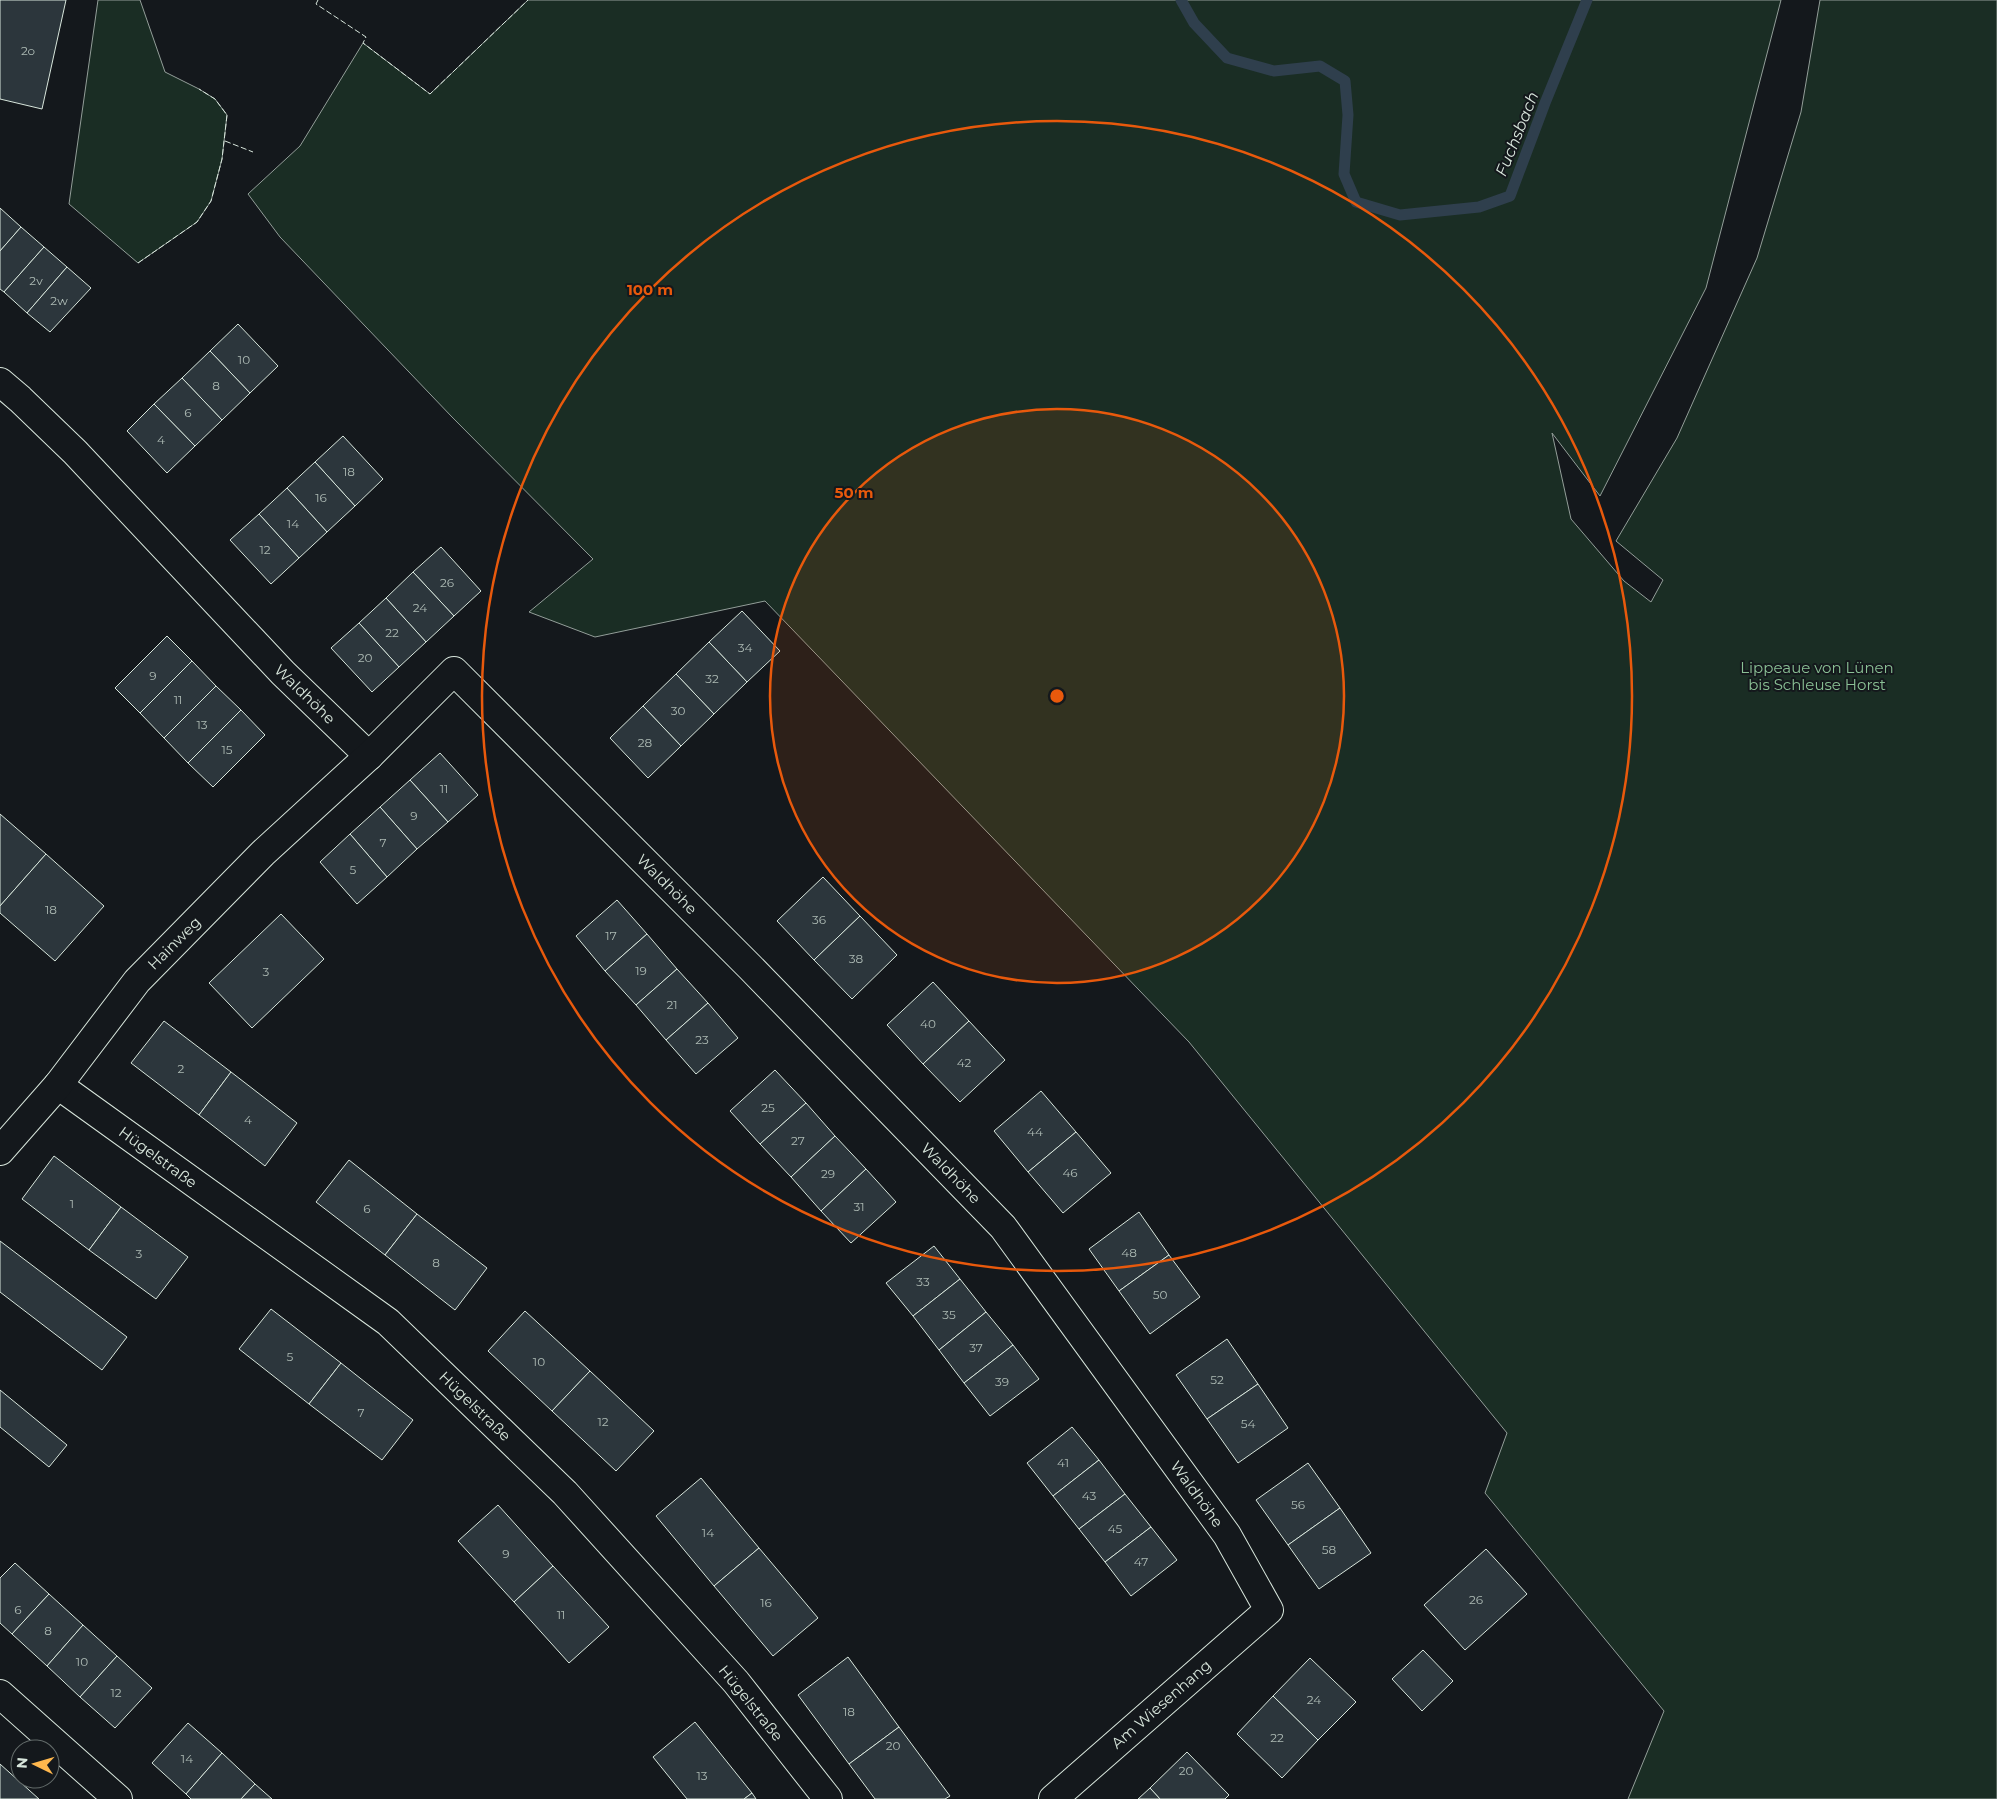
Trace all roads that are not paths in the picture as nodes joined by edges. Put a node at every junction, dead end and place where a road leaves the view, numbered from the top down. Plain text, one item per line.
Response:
1 (0, 382) edge
2 (369, 756) junction
3 (58, 1085) junction
4 (0, 1150) edge
5 (1269, 1610) joint
6 (0, 1694) edge
7 (118, 1799) edge
8 (828, 1799) edge
9 (1053, 1799) edge

1 - 2 street, Waldhöhe
2 - 3 street, Hainweg
2 - 5 street, Waldhöhe
3 - 4 street, Hainweg
3 - 8 street, Hügelstraße
5 - 9 street, Am Wiesenhang
6 - 7 street

